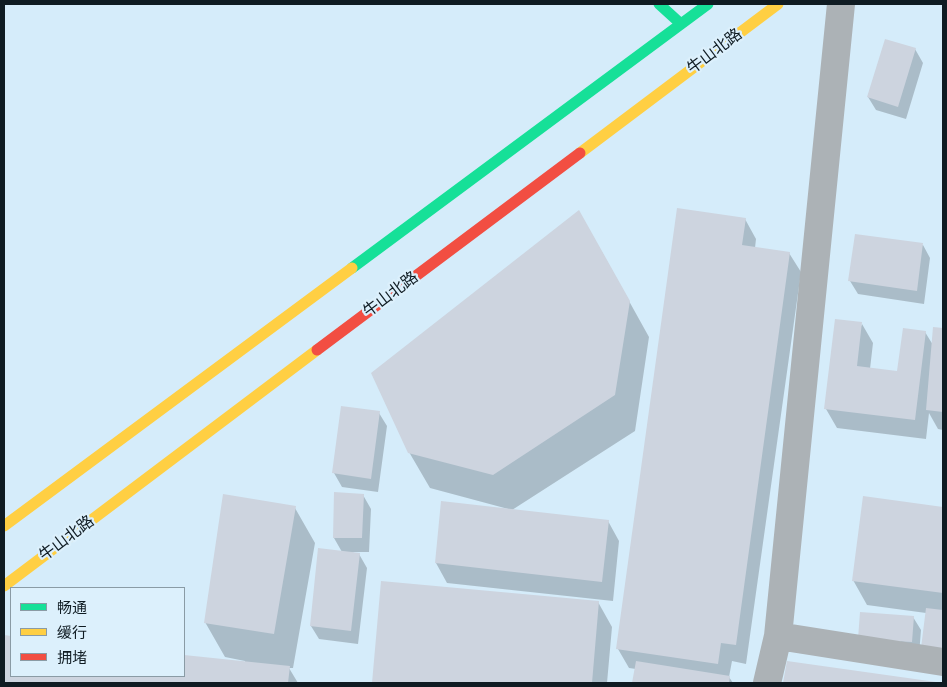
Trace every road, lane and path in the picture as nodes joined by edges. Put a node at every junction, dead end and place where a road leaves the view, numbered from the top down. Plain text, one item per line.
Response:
1 (659, 4) edge
2 (708, 4) edge
3 (778, 4) edge
4 (841, 4) edge
5 (682, 24) junction
6 (4, 526) edge
7 (4, 586) edge
8 (778, 636) junction
9 (943, 662) edge
10 (767, 683) edge

1 - 5 main road
2 - 5 main road
3 - 7 main road, 牛山北路
4 - 8 street
5 - 6 main road
8 - 9 street
8 - 10 street

